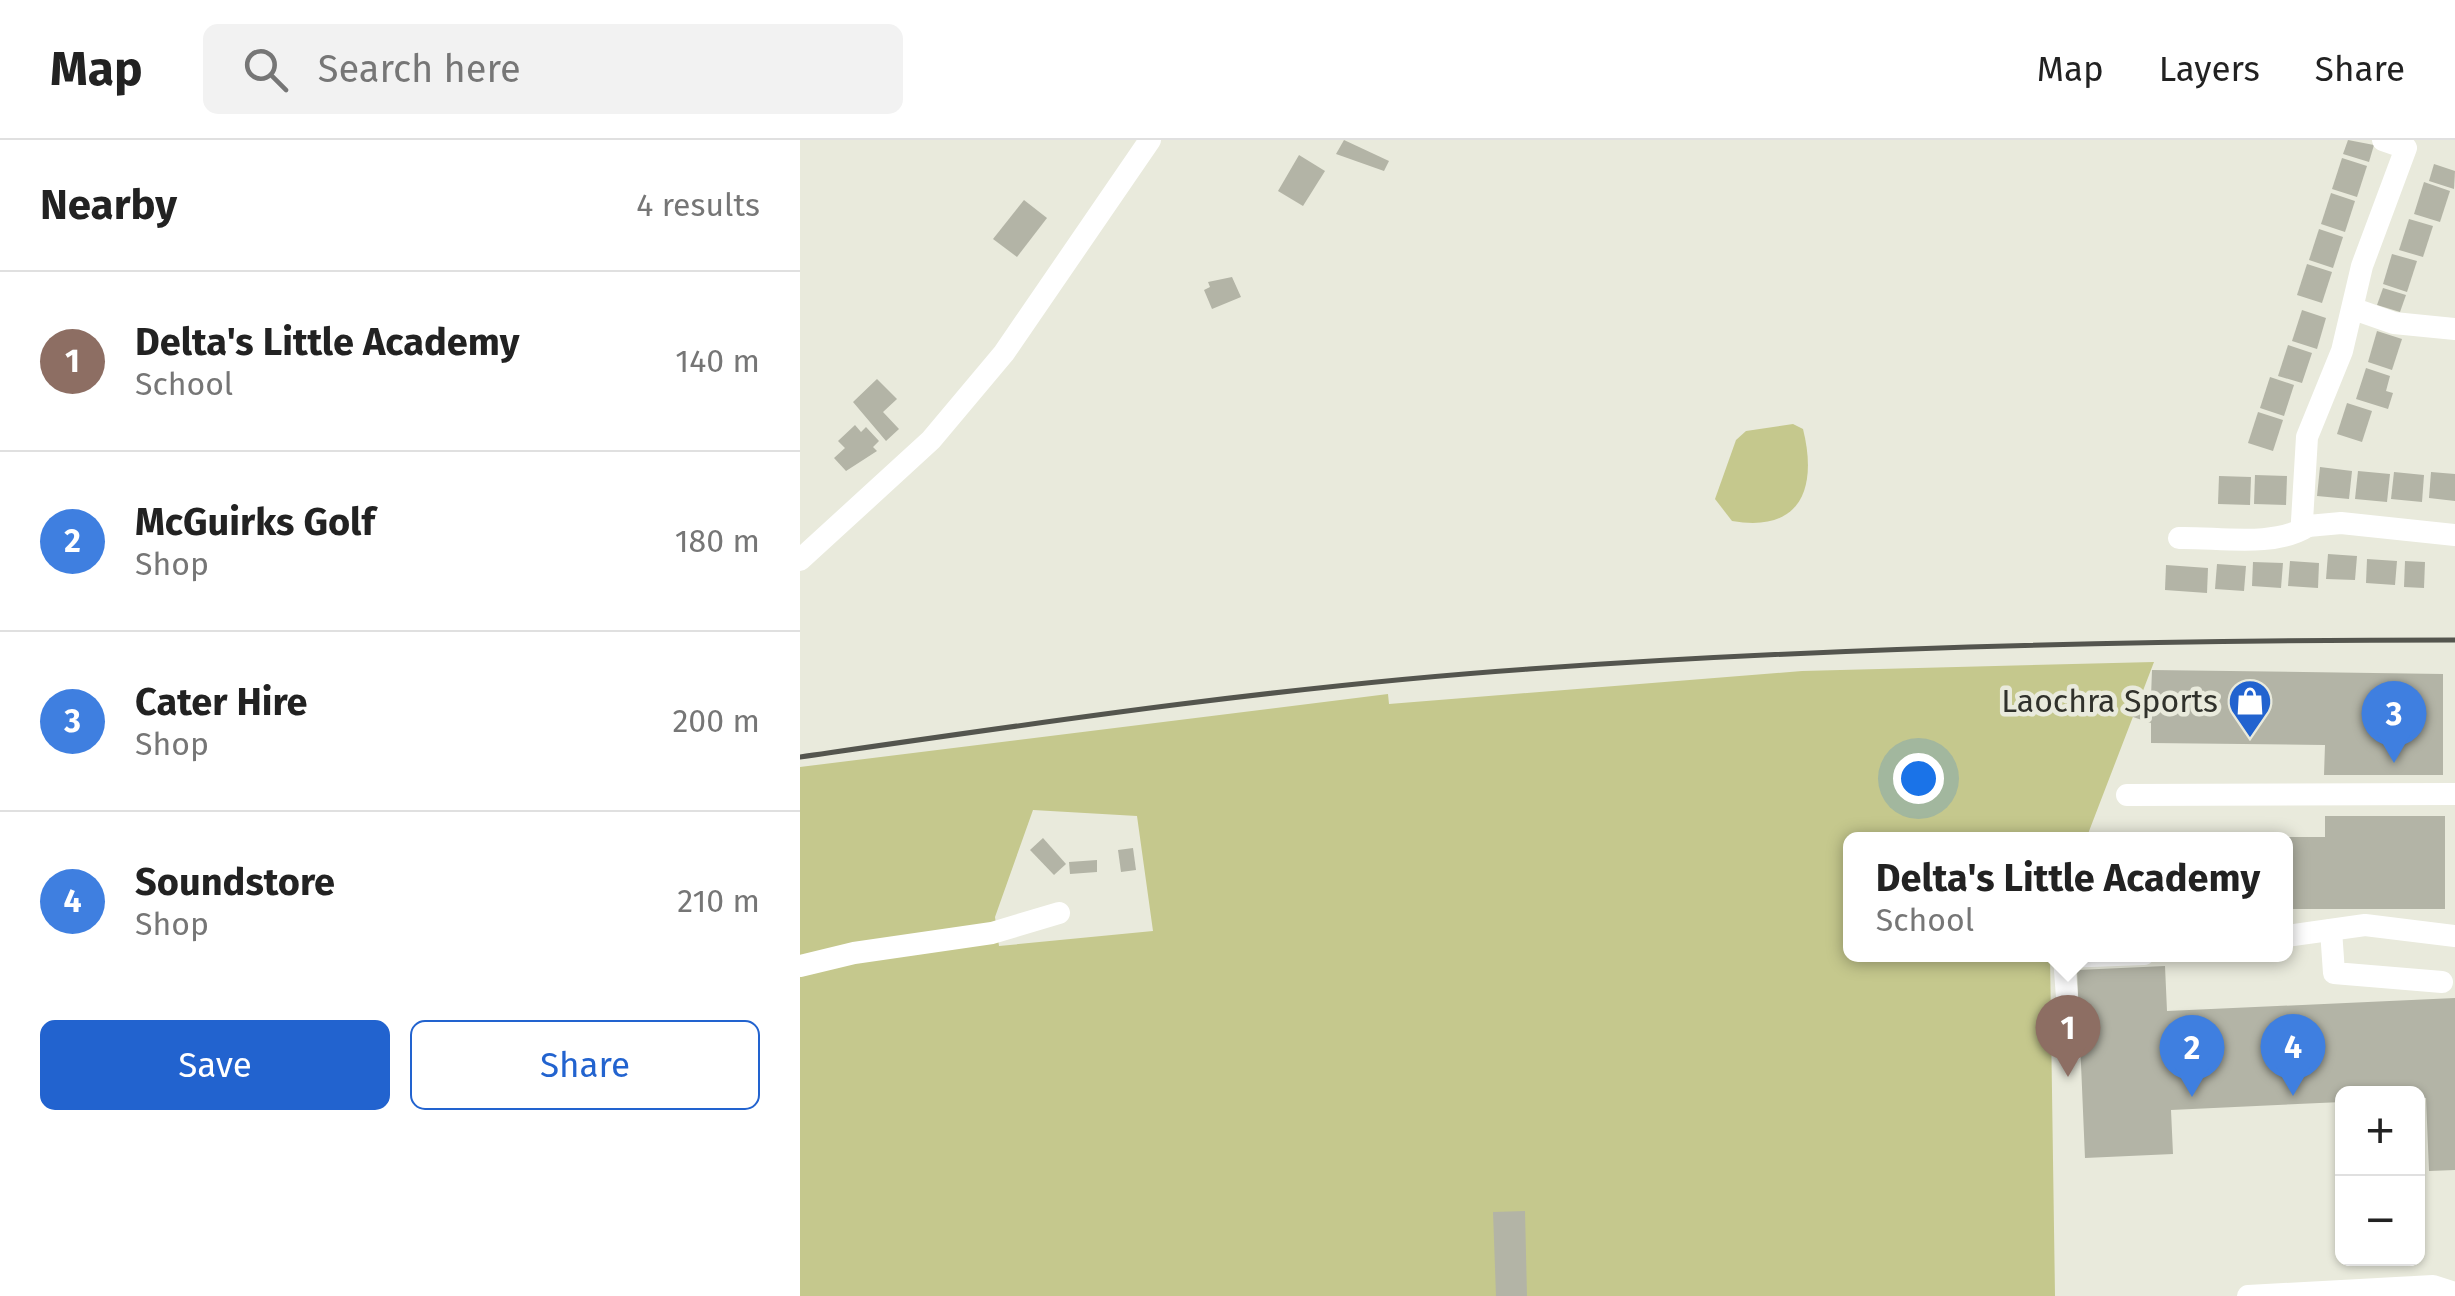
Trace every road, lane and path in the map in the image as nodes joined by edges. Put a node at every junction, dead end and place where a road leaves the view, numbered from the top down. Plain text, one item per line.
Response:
1 (1150, 140) edge
2 (2383, 140) edge
3 (2346, 312) junction
4 (2455, 330) edge
5 (2308, 526) junction
6 (2455, 535) edge
7 (2179, 538) dead end
8 (800, 560) edge
9 (2455, 794) edge
10 (2127, 796) dead end
11 (1059, 913) dead end
12 (2331, 930) junction
13 (2293, 935) edge
14 (2455, 936) edge
15 (2064, 962) edge
16 (800, 966) edge
17 (2442, 982) dead end
18 (2071, 1052) dead end
19 (2455, 1293) edge
20 (2336, 1294) edge
21 (2248, 1296) edge

1 - 8 street
2 - 3 street
3 - 4 street
3 - 5 street
5 - 6 street
5 - 7 street
9 - 10 street
11 - 16 street
12 - 13 street
12 - 14 street
12 - 17 street
15 - 18 street
19 - 20 street
20 - 21 street

